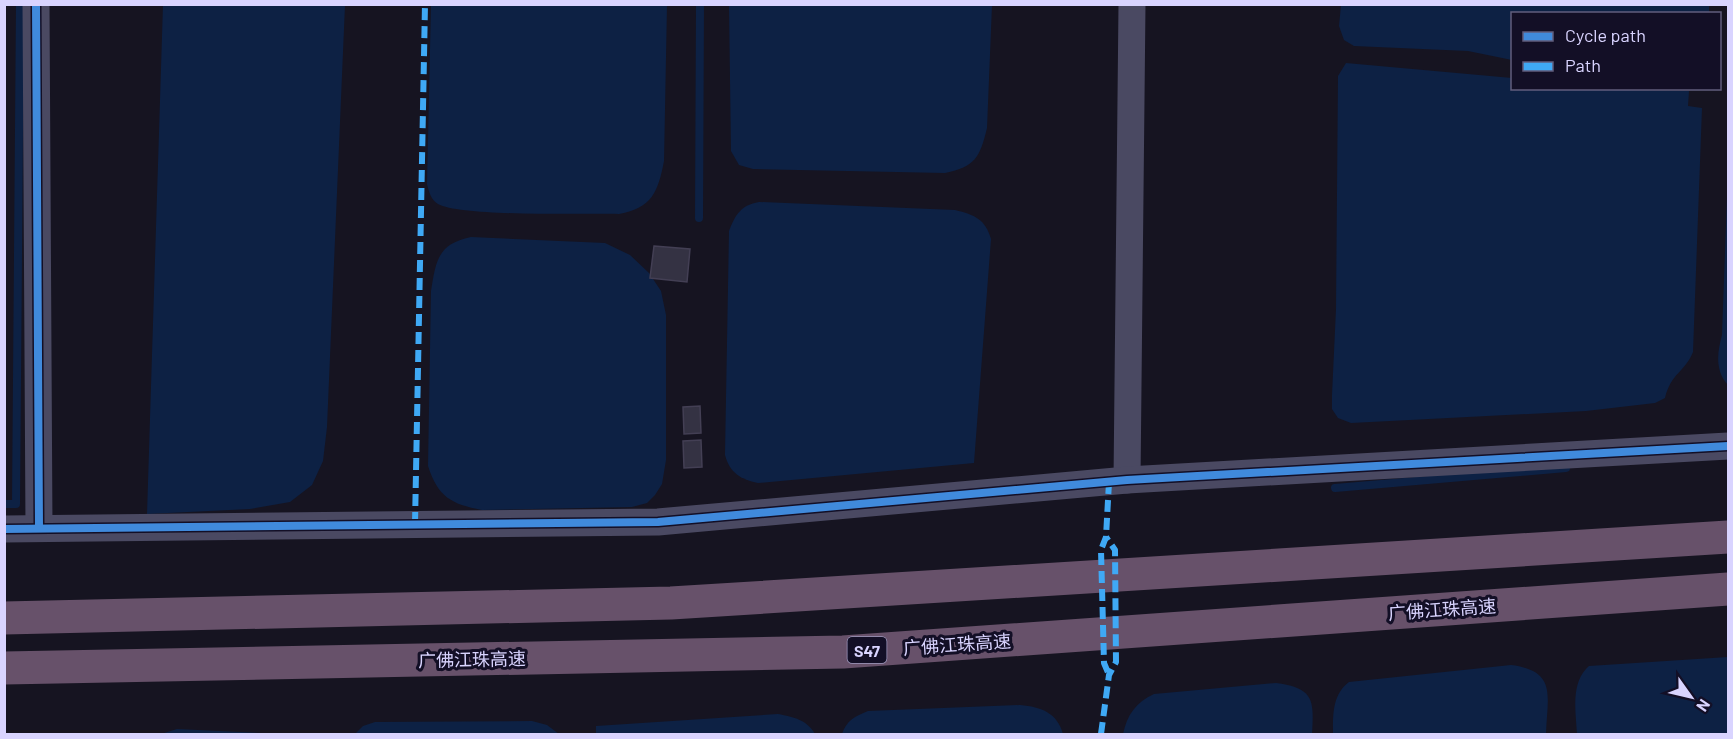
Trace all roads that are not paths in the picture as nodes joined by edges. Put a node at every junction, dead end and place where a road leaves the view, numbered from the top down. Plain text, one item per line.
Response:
1 (36, 4) edge
2 (1132, 4) edge
3 (1728, 446) edge
4 (1127, 480) junction
5 (39, 528) junction
6 (4, 529) edge
7 (1728, 537) edge
8 (1728, 589) edge
9 (4, 618) edge
10 (4, 668) edge

1 - 5 street
2 - 4 street
3 - 4 street
4 - 5 street
5 - 6 street
7 - 9 highway
8 - 10 highway, 广佛江珠高速 / S47

